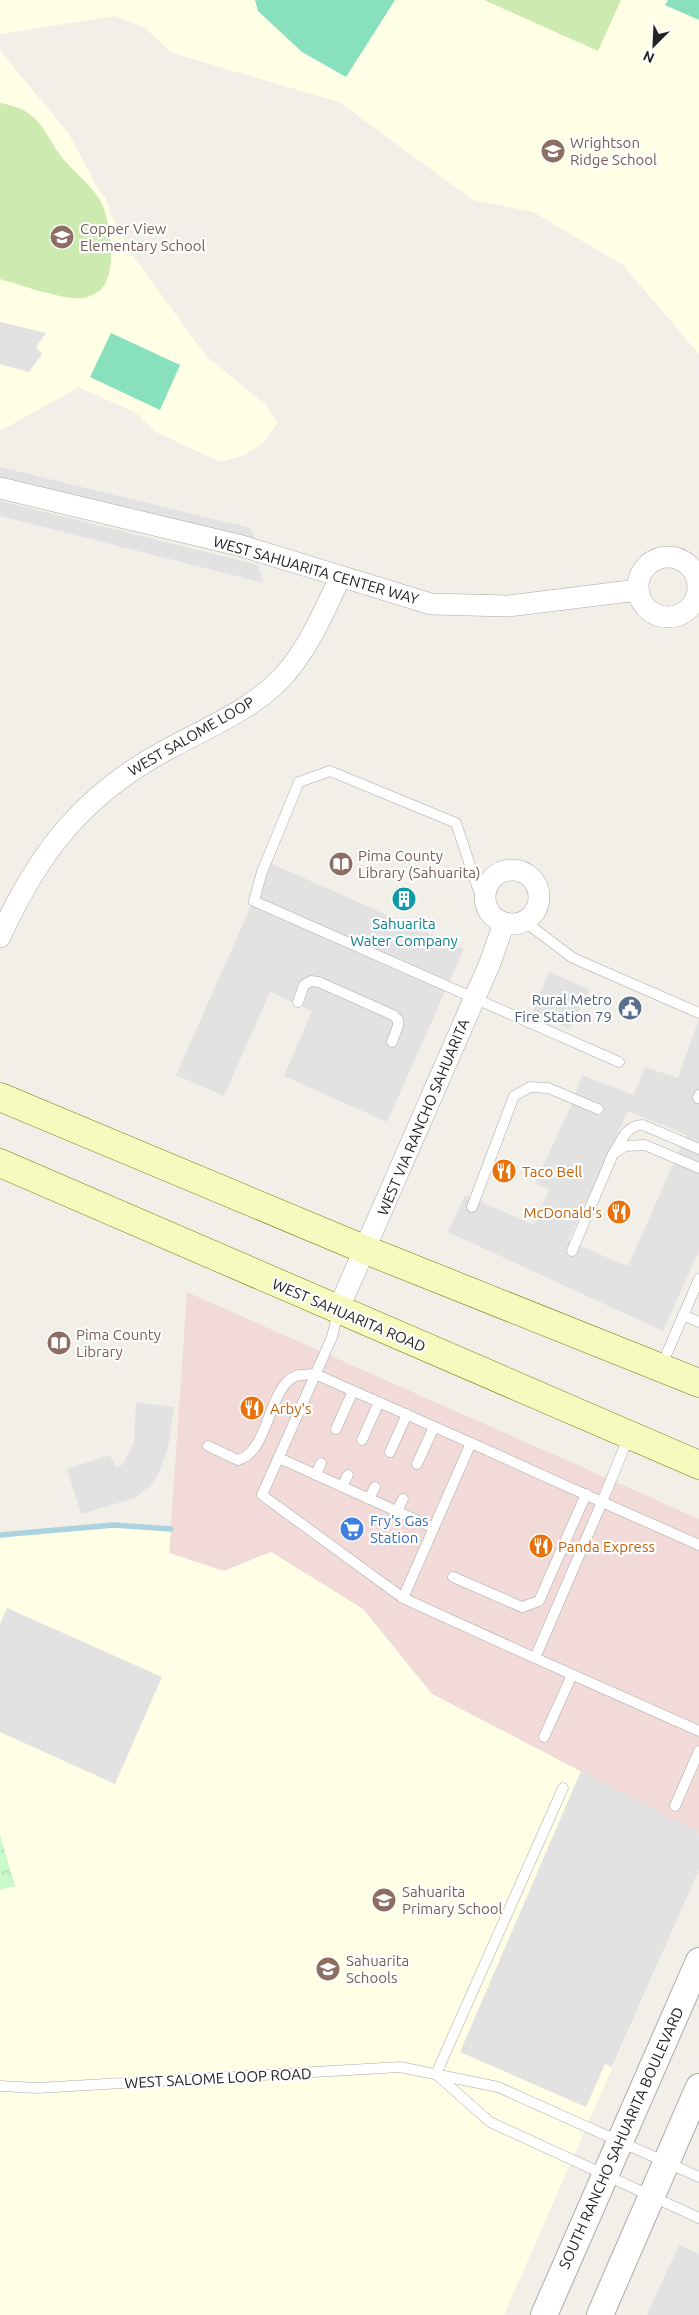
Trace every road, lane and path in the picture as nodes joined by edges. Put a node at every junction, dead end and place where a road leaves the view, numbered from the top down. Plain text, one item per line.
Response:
1 (0, 488) edge
2 (340, 578) junction
3 (638, 590) junction
4 (698, 593) edge
5 (486, 888) junction
6 (514, 922) junction
7 (0, 937) edge
8 (474, 997) junction
9 (298, 1002) dead end
10 (699, 1013) edge
11 (392, 1042) dead end
12 (619, 1062) dead end
13 (0, 1097) edge
14 (598, 1109) dead end
15 (699, 1149) edge
16 (613, 1154) junction
17 (0, 1163) edge
18 (699, 1168) edge
19 (472, 1207) dead end
20 (366, 1250) junction
21 (572, 1251) dead end
22 (699, 1279) edge
23 (338, 1310) junction
24 (683, 1315) junction
25 (699, 1322) edge
26 (661, 1367) junction
27 (315, 1374) junction
28 (699, 1383) edge
29 (353, 1391) junction
30 (380, 1402) junction
31 (407, 1414) junction
32 (434, 1427) junction
33 (336, 1429) dead end
34 (630, 1435) junction
35 (362, 1440) dead end
36 (471, 1443) junction
37 (208, 1446) dead end
38 (390, 1452) dead end
39 (279, 1458) junction
40 (321, 1463) dead end
41 (418, 1464) dead end
42 (699, 1465) edge
43 (348, 1474) dead end
44 (316, 1475) junction
45 (342, 1486) junction
46 (375, 1487) dead end
47 (586, 1494) junction
48 (369, 1499) junction
49 (403, 1499) dead end
50 (602, 1502) junction
51 (397, 1511) junction
52 (434, 1528) junction
53 (699, 1545) edge
54 (453, 1577) dead end
55 (403, 1598) junction
56 (535, 1658) junction
57 (572, 1674) junction
58 (699, 1731) edge
59 (544, 1737) dead end
60 (699, 1751) edge
61 (563, 1788) dead end
62 (675, 1806) dead end
63 (699, 1961) edge
64 (436, 2074) junction
65 (0, 2086) edge
66 (699, 2087) edge
67 (621, 2141) junction
68 (666, 2162) junction
69 (606, 2175) junction
70 (699, 2176) edge
71 (651, 2196) junction
72 (699, 2218) edge
73 (544, 2315) edge
74 (600, 2315) edge

1 - 2 street, WEST SAHUARITA CENTER WAY
2 - 3 street, WEST SAHUARITA CENTER WAY
2 - 7 street, WEST SALOME LOOP
3 - 4 street
3 - 4 street
5 - 6 street
5 - 6 street, WEST VIA RANCHO SAHUARITA
5 - 8 lane
6 - 8 street, WEST VIA RANCHO SAHUARITA
6 - 10 lane
8 - 12 lane
8 - 20 street, WEST VIA RANCHO SAHUARITA
9 - 11 lane
13 - 20 main road
14 - 19 lane
15 - 16 lane
16 - 18 lane
16 - 21 lane
17 - 23 main road, WEST SAHUARITA ROAD
20 - 23 street, WEST VIA RANCHO SAHUARITA
20 - 26 main road
22 - 24 lane
23 - 27 lane
23 - 34 main road, WEST SAHUARITA ROAD
24 - 25 lane
24 - 26 lane
26 - 28 main road
27 - 29 lane
27 - 37 lane
27 - 39 lane
29 - 30 lane
29 - 33 lane
30 - 31 lane
30 - 35 lane
31 - 32 lane
31 - 38 lane
32 - 36 lane
32 - 41 lane
34 - 42 main road, WEST SAHUARITA ROAD
34 - 50 lane
36 - 47 lane
36 - 52 lane
39 - 44 lane
39 - 55 lane
40 - 44 lane
43 - 45 lane
44 - 45 lane
45 - 48 lane
46 - 48 lane
47 - 50 lane
47 - 54 lane
48 - 51 lane
49 - 51 lane
50 - 53 lane
50 - 56 lane
51 - 52 lane
52 - 55 lane
55 - 56 lane
56 - 57 lane
57 - 58 lane
57 - 59 lane
60 - 62 lane
61 - 64 lane
63 - 67 street, SOUTH RANCHO SAHUARITA BOULEVARD
64 - 65 lane, WEST SALOME LOOP ROAD
64 - 67 lane, WEST SALOME LOOP ROAD
64 - 69 lane
66 - 68 street
67 - 68 lane, WEST SALOME LOOP ROAD
67 - 69 street, SOUTH RANCHO SAHUARITA BOULEVARD
68 - 70 lane, WEST SALOME LOOP ROAD
68 - 71 street
69 - 71 lane
69 - 73 street, SOUTH RANCHO SAHUARITA BOULEVARD
71 - 72 lane
71 - 74 street

